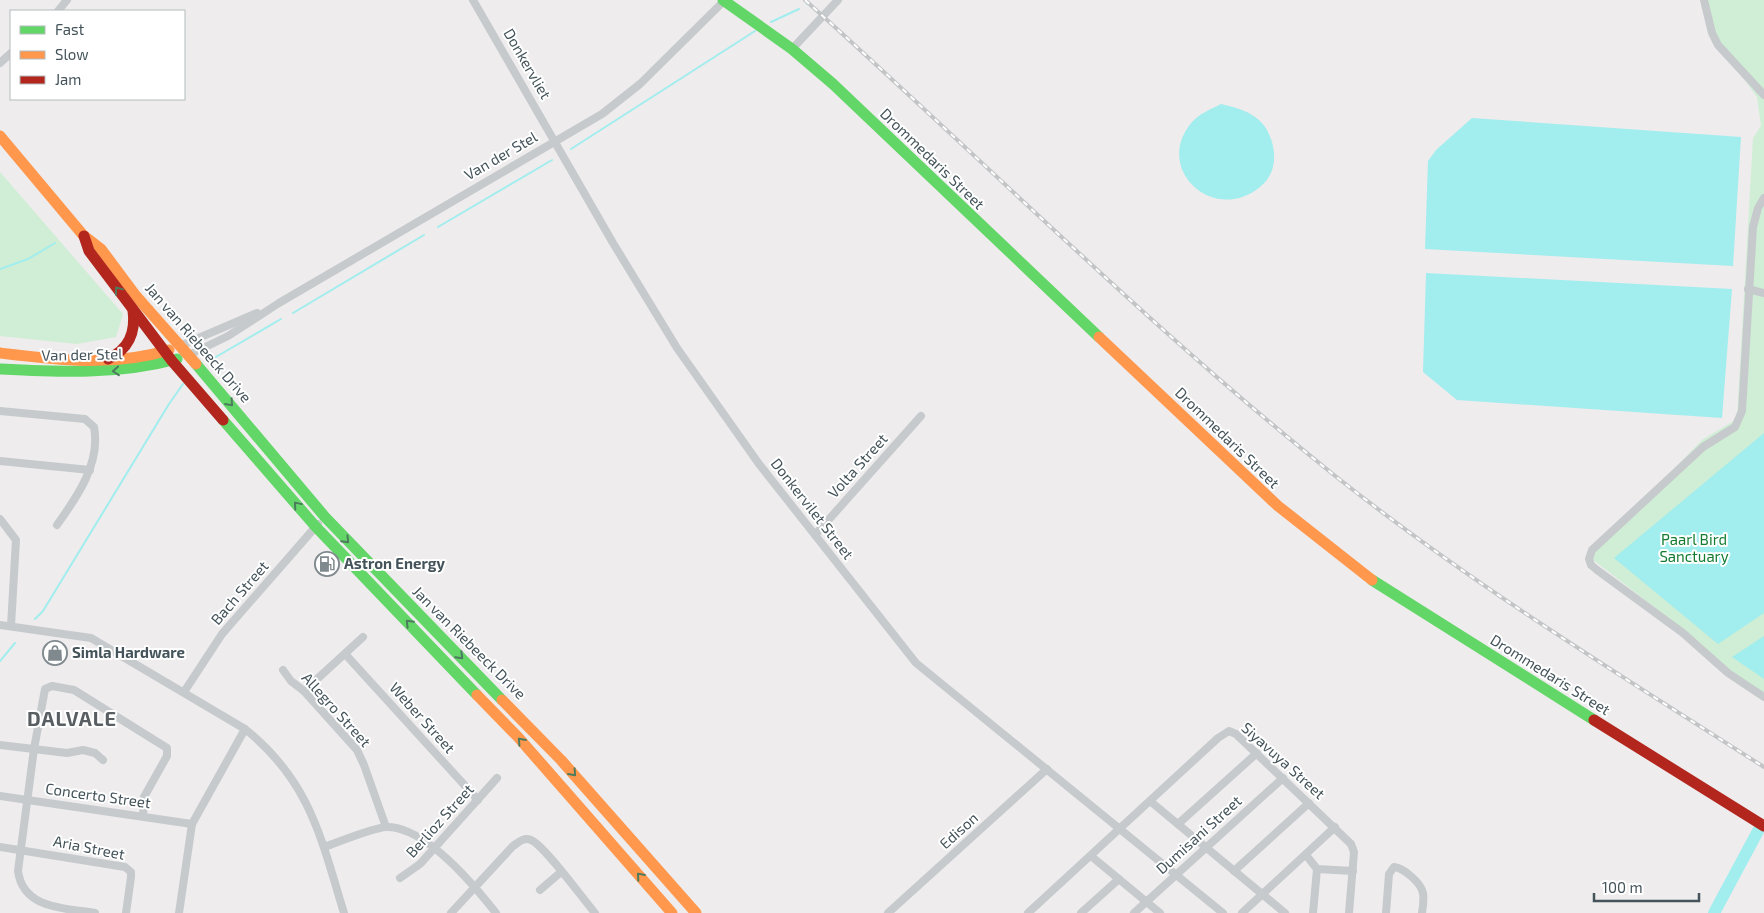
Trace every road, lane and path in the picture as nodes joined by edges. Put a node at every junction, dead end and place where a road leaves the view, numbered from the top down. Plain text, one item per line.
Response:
1 (68, 0) edge
2 (473, 0) edge
3 (724, 0) edge
4 (838, 0) edge
5 (1704, 0) edge
6 (59, 10) edge
7 (792, 49) junction
8 (10, 54) edge
9 (0, 63) edge
10 (1764, 94) edge
11 (0, 136) edge
12 (556, 142) junction
13 (1764, 198) edge
14 (84, 235) junction
15 (1748, 289) junction
16 (1764, 293) edge
17 (270, 308) junction
18 (133, 310) junction
19 (180, 346) junction
20 (0, 353) edge
21 (188, 355) junction
22 (169, 356) junction
23 (104, 361) junction
24 (148, 366) junction
25 (0, 369) edge
26 (184, 374) junction
27 (0, 411) edge
28 (921, 416) dead end
29 (0, 462) edge
30 (90, 470) junction
31 (325, 517) junction
32 (0, 520) edge
33 (57, 525) dead end
34 (316, 527) junction
35 (814, 535) junction
36 (0, 625) edge
37 (11, 626) junction
38 (363, 637) dead end
39 (346, 655) junction
40 (283, 670) dead end
41 (304, 691) junction
42 (184, 692) junction
43 (1764, 697) edge
44 (245, 729) junction
45 (0, 745) edge
46 (34, 749) junction
47 (1256, 754) junction
48 (103, 760) dead end
49 (1047, 769) junction
50 (497, 778) dead end
51 (1283, 778) junction
52 (0, 796) edge
53 (27, 800) junction
54 (478, 800) junction
55 (1150, 801) junction
56 (1309, 803) junction
57 (143, 816) junction
58 (192, 824) junction
59 (1178, 824) junction
60 (1764, 826) edge
61 (386, 827) junction
62 (1335, 827) junction
63 (1121, 828) junction
64 (0, 847) edge
65 (324, 847) junction
66 (1206, 848) junction
67 (434, 849) junction
68 (20, 850) junction
69 (1306, 855) junction
70 (1091, 856) junction
71 (1317, 869) junction
72 (1234, 871) junction
73 (1352, 871) junction
74 (561, 872) junction
75 (1176, 875) junction
76 (400, 878) dead end
77 (1118, 879) junction
78 (474, 888) junction
79 (540, 890) dead end
80 (1262, 895) junction
81 (1146, 902) junction
82 (590, 911) edge
83 (79, 912) edge
84 (95, 913) edge
85 (126, 913) edge
86 (179, 913) edge
87 (344, 913) edge
88 (451, 913) edge
89 (496, 913) edge
90 (672, 913) edge
91 (696, 913) edge
92 (888, 913) edge
93 (1028, 913) edge
94 (1081, 913) edge
95 (1134, 913) edge
96 (1160, 913) edge
97 (1223, 913) edge
98 (1242, 913) edge
99 (1285, 913) edge
100 (1313, 913) edge
101 (1349, 913) edge
102 (1386, 913) edge
103 (1422, 913) edge

1 - 6 street
2 - 12 street, Donkervliet
3 - 7 main road, Drommedaris Street
3 - 12 street, Van der Stel
4 - 7 street
5 - 10 street
7 - 60 main road, Drommedaris Street
8 - 9 street
11 - 14 main road, Jan van Riebeeck Drive
12 - 17 street, Van der Stel
12 - 35 street, Donkervilet Street
13 - 15 street
18 -> 14 main road, Jan van Riebeeck Drive
14 - 19 main road, Jan van Riebeeck Drive
15 - 16 street
15 - 43 street
17 - 19 street, Van der Stel
17 - 21 street, Van der Stel
18 - 22 main road, Jan van Riebeeck Drive
18 - 23 main road
19 - 21 main road, Jan van Riebeeck Drive
19 - 22 main road, Van der Stel
20 - 23 main road, Van der Stel
21 - 22 main road, Van der Stel
21 -> 31 main road, Jan van Riebeeck Drive
22 - 23 main road, Van der Stel
22 - 24 main road, Van der Stel
22 - 26 main road, Jan van Riebeeck Drive
24 -> 25 main road, Van der Stel
24 - 26 main road
34 -> 26 main road, Jan van Riebeeck Drive
27 - 30 street
28 - 35 street, Volta Street
29 - 30 street
30 - 33 street
31 - 34 street, Bach Street
31 -> 91 main road, Jan van Riebeeck Drive
32 - 37 street
34 - 42 street, Bach Street
90 -> 34 main road, Jan van Riebeeck Drive
35 - 49 street, Donkervilet Street
36 - 37 street
37 - 42 street
38 - 39 street
39 - 41 street
39 - 54 street, Weber Street
40 - 41 street, Allegro Street
41 - 61 street, Allegro Street
42 - 44 street
44 - 58 street
44 - 65 street
45 - 46 street
46 - 48 street
46 - 53 street
46 - 57 street
47 - 51 street, Siyavuya Street
47 - 55 street, Siyavuya Street
47 - 59 street
49 - 63 street, Donkervilet Street
49 - 92 street, Edison
50 - 54 street, Berlioz Street
51 - 56 street, Siyavuya Street
51 - 66 street, Dumisani Street
52 - 53 street, Concerto Street
53 - 57 street, Concerto Street
53 - 68 street
54 - 67 street, Berlioz Street
55 - 59 street
55 - 63 street, Siyavuya Street
56 - 62 street, Siyavuya Street
56 - 72 street
57 - 58 street, Concerto Street
58 - 86 street
59 - 66 street
61 - 65 street
61 - 67 street
62 - 69 street
62 - 73 street, Siyavuya Street
63 - 70 street, Siyavuya Street
63 - 75 street, Donkervilet Street
64 - 68 street, Aria Street
65 - 87 street
66 - 72 street
66 - 75 street, Dumisani Street
67 - 76 street, Berlioz Street
67 - 78 street
68 - 83 street
68 - 85 street, Aria Street
69 - 71 street
69 - 80 street
70 - 77 street
70 - 93 street, Siyavuya Street
71 - 73 street
71 - 100 street
72 - 80 street
73 - 101 street, Siyavuya Street
74 - 78 street
74 - 79 street
74 - 82 street
75 - 81 street, Dumisani Street
75 - 97 street, Donkervilet Street
77 - 81 street
77 - 94 street
78 - 88 street
78 - 89 street
80 - 98 street
80 - 99 street
81 - 95 street, Dumisani Street
81 - 96 street
83 - 84 street
102 - 103 street

